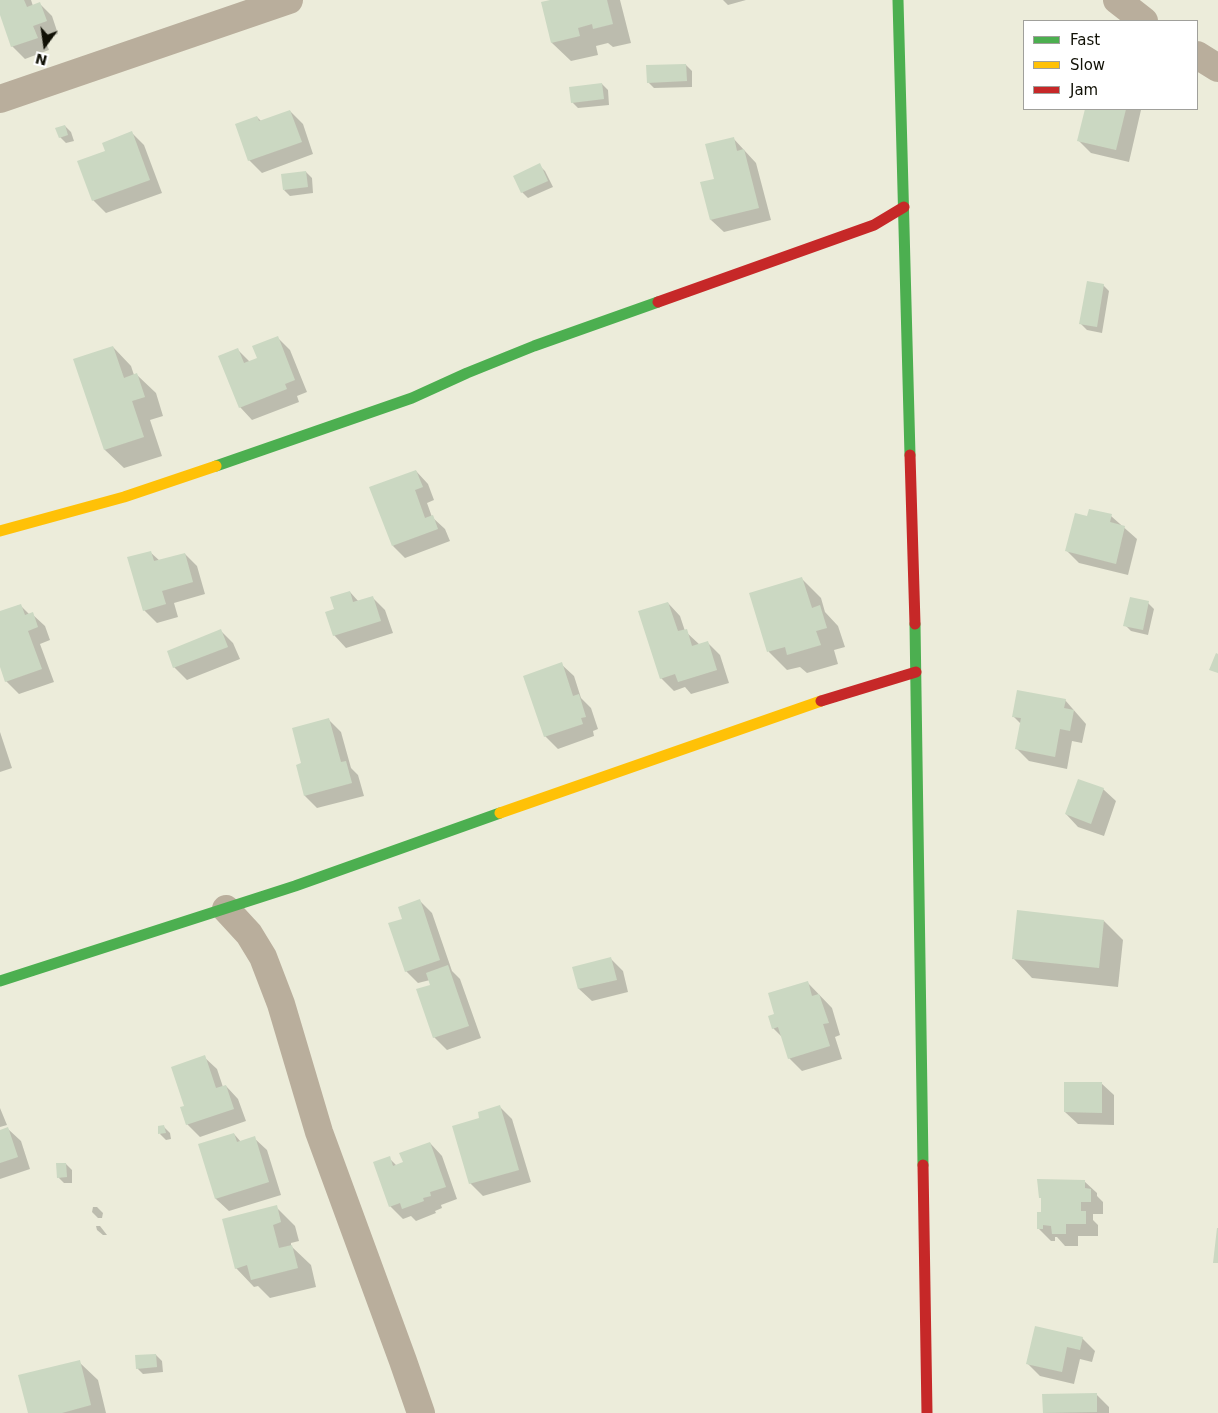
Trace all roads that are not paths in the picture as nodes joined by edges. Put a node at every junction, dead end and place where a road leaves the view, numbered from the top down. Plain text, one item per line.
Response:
1 (289, 0) edge
2 (898, 0) edge
3 (1117, 0) edge
4 (1143, 20) edge
5 (1198, 56) edge
6 (1218, 68) edge
7 (0, 99) edge
8 (904, 207) junction
9 (0, 531) edge
10 (916, 672) junction
11 (226, 909) junction
12 (0, 981) edge
13 (421, 1413) edge
14 (927, 1413) edge

1 - 7 street
2 - 8 street
3 - 4 street
5 - 6 street
8 - 9 street
8 - 10 street
10 - 11 street
10 - 14 street
11 - 12 street
11 - 13 street

